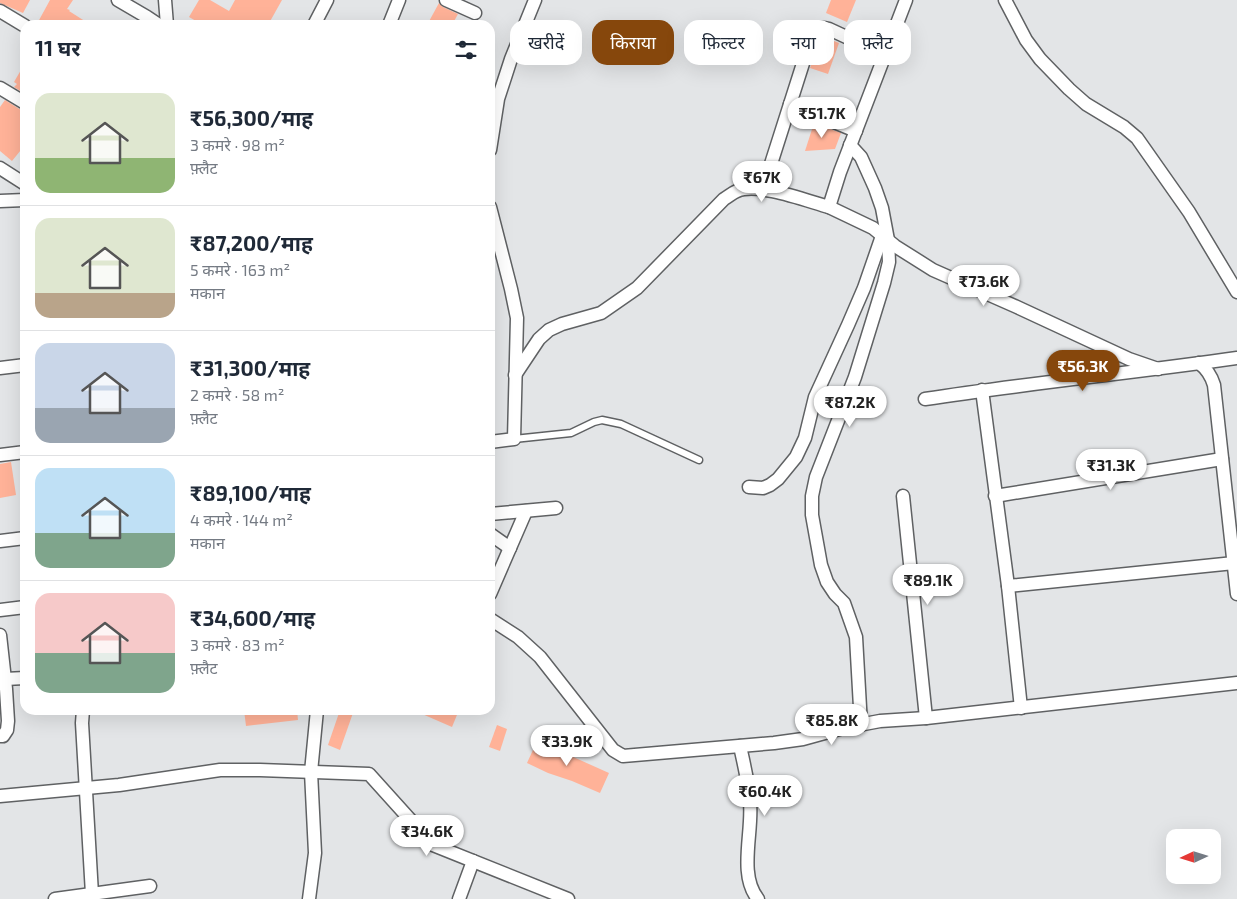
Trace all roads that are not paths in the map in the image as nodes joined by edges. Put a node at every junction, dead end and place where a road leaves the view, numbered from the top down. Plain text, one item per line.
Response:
1 (118, 0) edge
2 (165, 0) edge
3 (327, 0) edge
4 (399, 0) edge
5 (446, 0) edge
6 (535, 0) edge
7 (906, 0) edge
8 (1005, 0) edge
9 (0, 11) edge
10 (475, 14) dead end
11 (151, 20) edge
12 (167, 20) edge
13 (317, 20) edge
14 (391, 20) edge
15 (898, 20) edge
16 (20, 23) edge
17 (844, 36) edge
18 (881, 65) edge
19 (0, 88) edge
20 (20, 100) edge
21 (790, 104) junction
22 (495, 118) edge
23 (856, 131) junction
24 (850, 145) junction
25 (0, 168) edge
26 (20, 181) edge
27 (763, 189) junction
28 (20, 200) edge
29 (0, 201) edge
30 (829, 207) junction
31 (495, 226) edge
32 (885, 238) junction
33 (1237, 292) edge
34 (1237, 358) edge
35 (1198, 363) junction
36 (20, 366) edge
37 (0, 368) edge
38 (1158, 369) junction
39 (515, 375) junction
40 (982, 390) junction
41 (925, 399) dead end
42 (514, 439) junction
43 (495, 441) edge
44 (20, 453) edge
45 (0, 455) edge
46 (699, 460) dead end
47 (1222, 460) junction
48 (749, 487) dead end
49 (903, 496) dead end
50 (995, 496) junction
51 (556, 508) dead end
52 (526, 511) junction
53 (495, 514) edge
54 (495, 538) edge
55 (20, 539) edge
56 (0, 541) edge
57 (510, 548) junction
58 (1234, 564) junction
59 (495, 582) edge
60 (1008, 586) junction
61 (1237, 594) edge
62 (20, 608) edge
63 (0, 610) edge
64 (495, 622) edge
65 (0, 642) edge
66 (20, 678) edge
67 (5, 679) junction
68 (1237, 683) edge
69 (1022, 708) junction
70 (83, 715) edge
71 (317, 715) edge
72 (926, 718) junction
73 (861, 725) junction
74 (0, 736) edge
75 (740, 746) junction
76 (311, 772) junction
77 (86, 788) junction
78 (0, 796) edge
79 (473, 861) junction
80 (150, 886) dead end
81 (92, 894) junction
82 (55, 899) edge
83 (309, 899) edge
84 (459, 899) edge
85 (568, 899) edge
86 (758, 899) edge

1 - 11 street
2 - 12 street
3 - 13 street
4 - 14 street
5 - 10 street
6 - 22 street
7 - 15 street
8 - 33 street
9 - 16 street
17 - 21 street
18 - 23 street
19 - 20 street
21 - 23 street
21 - 27 street
23 - 24 street
24 - 30 street
24 - 32 street
25 - 26 street
27 - 30 street
27 - 39 street
28 - 29 street
30 - 32 street
31 - 39 street
32 - 38 street
32 - 48 street
32 - 73 street
34 - 35 street
35 - 38 street
35 - 47 street
36 - 37 street
38 - 40 street
39 - 42 street
40 - 41 street
40 - 50 street
42 - 43 street
42 - 46 lane
44 - 45 street
47 - 50 street
47 - 58 street
49 - 72 street
50 - 60 street
51 - 52 street
52 - 53 street
52 - 57 street
54 - 57 street
55 - 56 street
57 - 59 street
58 - 60 street
58 - 61 street
60 - 69 street
62 - 63 street
64 - 75 street
65 - 67 street
66 - 67 street
67 - 74 street
68 - 69 street
69 - 72 street
70 - 77 street
71 - 76 street
72 - 73 street
73 - 75 street
75 - 86 street
76 - 77 street
76 - 79 street
76 - 83 street
77 - 78 street
77 - 81 street
79 - 84 street
79 - 85 street
80 - 81 street
81 - 82 street

